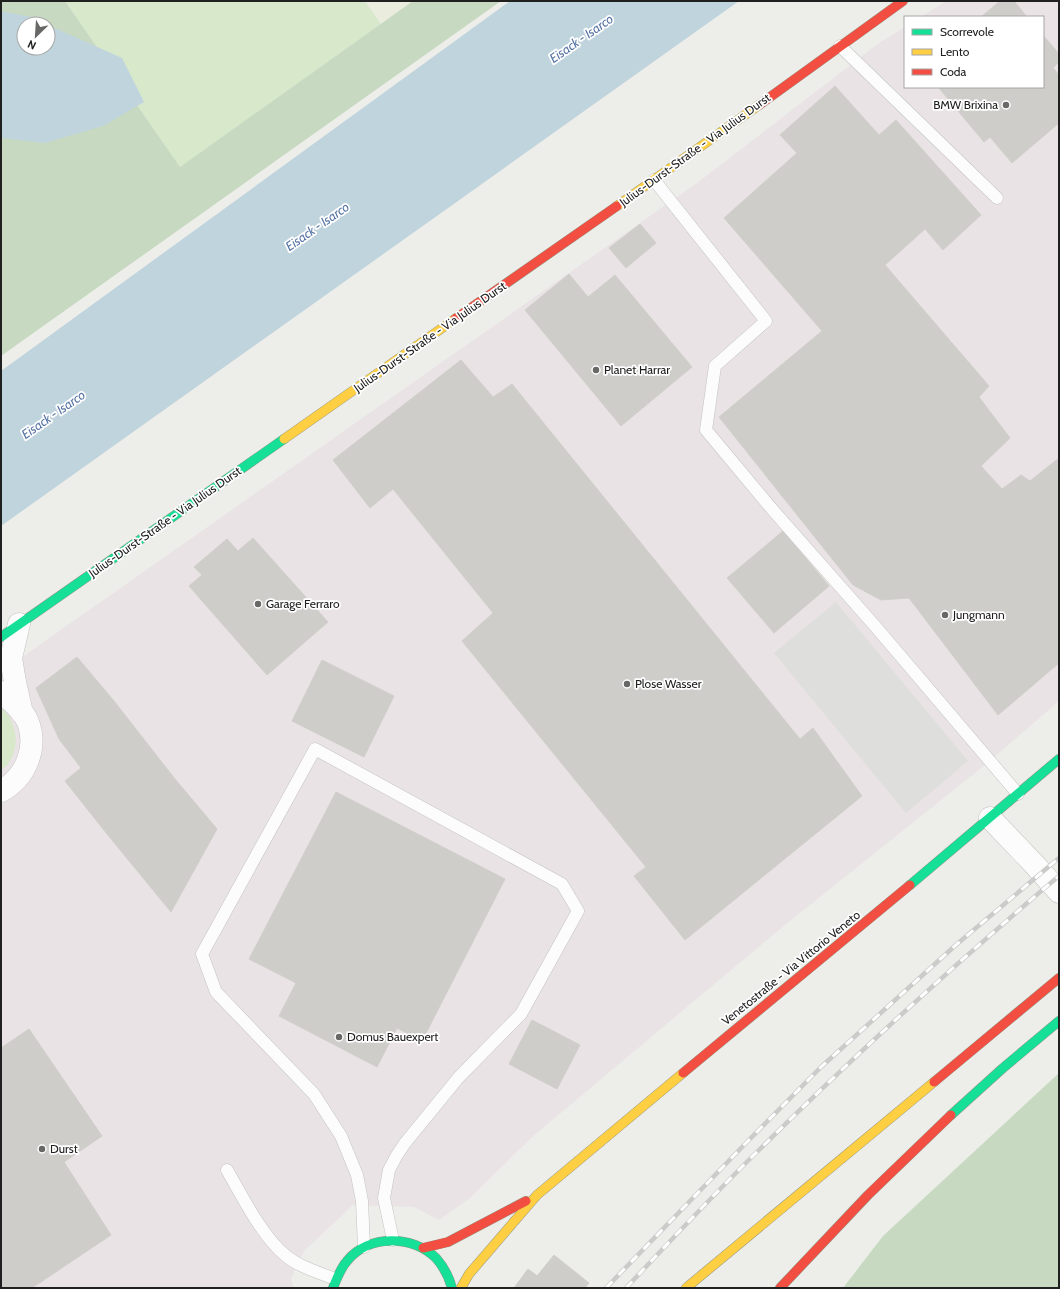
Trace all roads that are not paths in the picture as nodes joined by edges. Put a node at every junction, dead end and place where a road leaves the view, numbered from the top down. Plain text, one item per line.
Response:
1 (903, 1) edge
2 (840, 46) junction
3 (654, 180) junction
4 (997, 198) dead end
5 (19, 624) junction
6 (1, 637) edge
7 (1, 692) edge
8 (23, 714) junction
9 (1059, 759) edge
10 (1, 791) edge
11 (1018, 794) junction
12 (990, 818) junction
13 (1059, 892) edge
14 (1059, 978) edge
15 (1059, 1020) edge
16 (227, 1170) dead end
17 (538, 1195) junction
18 (393, 1240) junction
19 (364, 1247) junction
20 (423, 1248) junction
21 (334, 1284) edge
22 (452, 1288) edge
23 (461, 1288) edge
24 (686, 1288) edge
25 (780, 1288) edge

1 - 2 main road, Julius-Durst-Straße - Via Julius Durst
2 - 3 main road, Julius-Durst-Straße - Via Julius Durst
2 - 4 lane
3 - 5 main road, Julius-Durst-Straße - Via Julius Durst
3 - 11 lane
5 - 6 main road, Julius-Durst-Straße - Via Julius Durst
5 - 8 street
7 - 8 street
8 - 10 street
9 - 11 main road, Venetostraße - Via Vittorio Veneto
11 - 12 main road, Venetostraße - Via Vittorio Veneto
12 - 13 street
12 - 17 main road, Venetostraße - Via Vittorio Veneto
14 - 24 main road
15 - 25 main road
16 - 21 lane
17 - 20 main road, Venetostraße - Via Vittorio Veneto
17 - 23 main road, Venetostraße - Via Vittorio Veneto
18 - 19 main road
18 - 19 lane
18 - 20 main road
19 - 21 main road
20 - 22 main road

